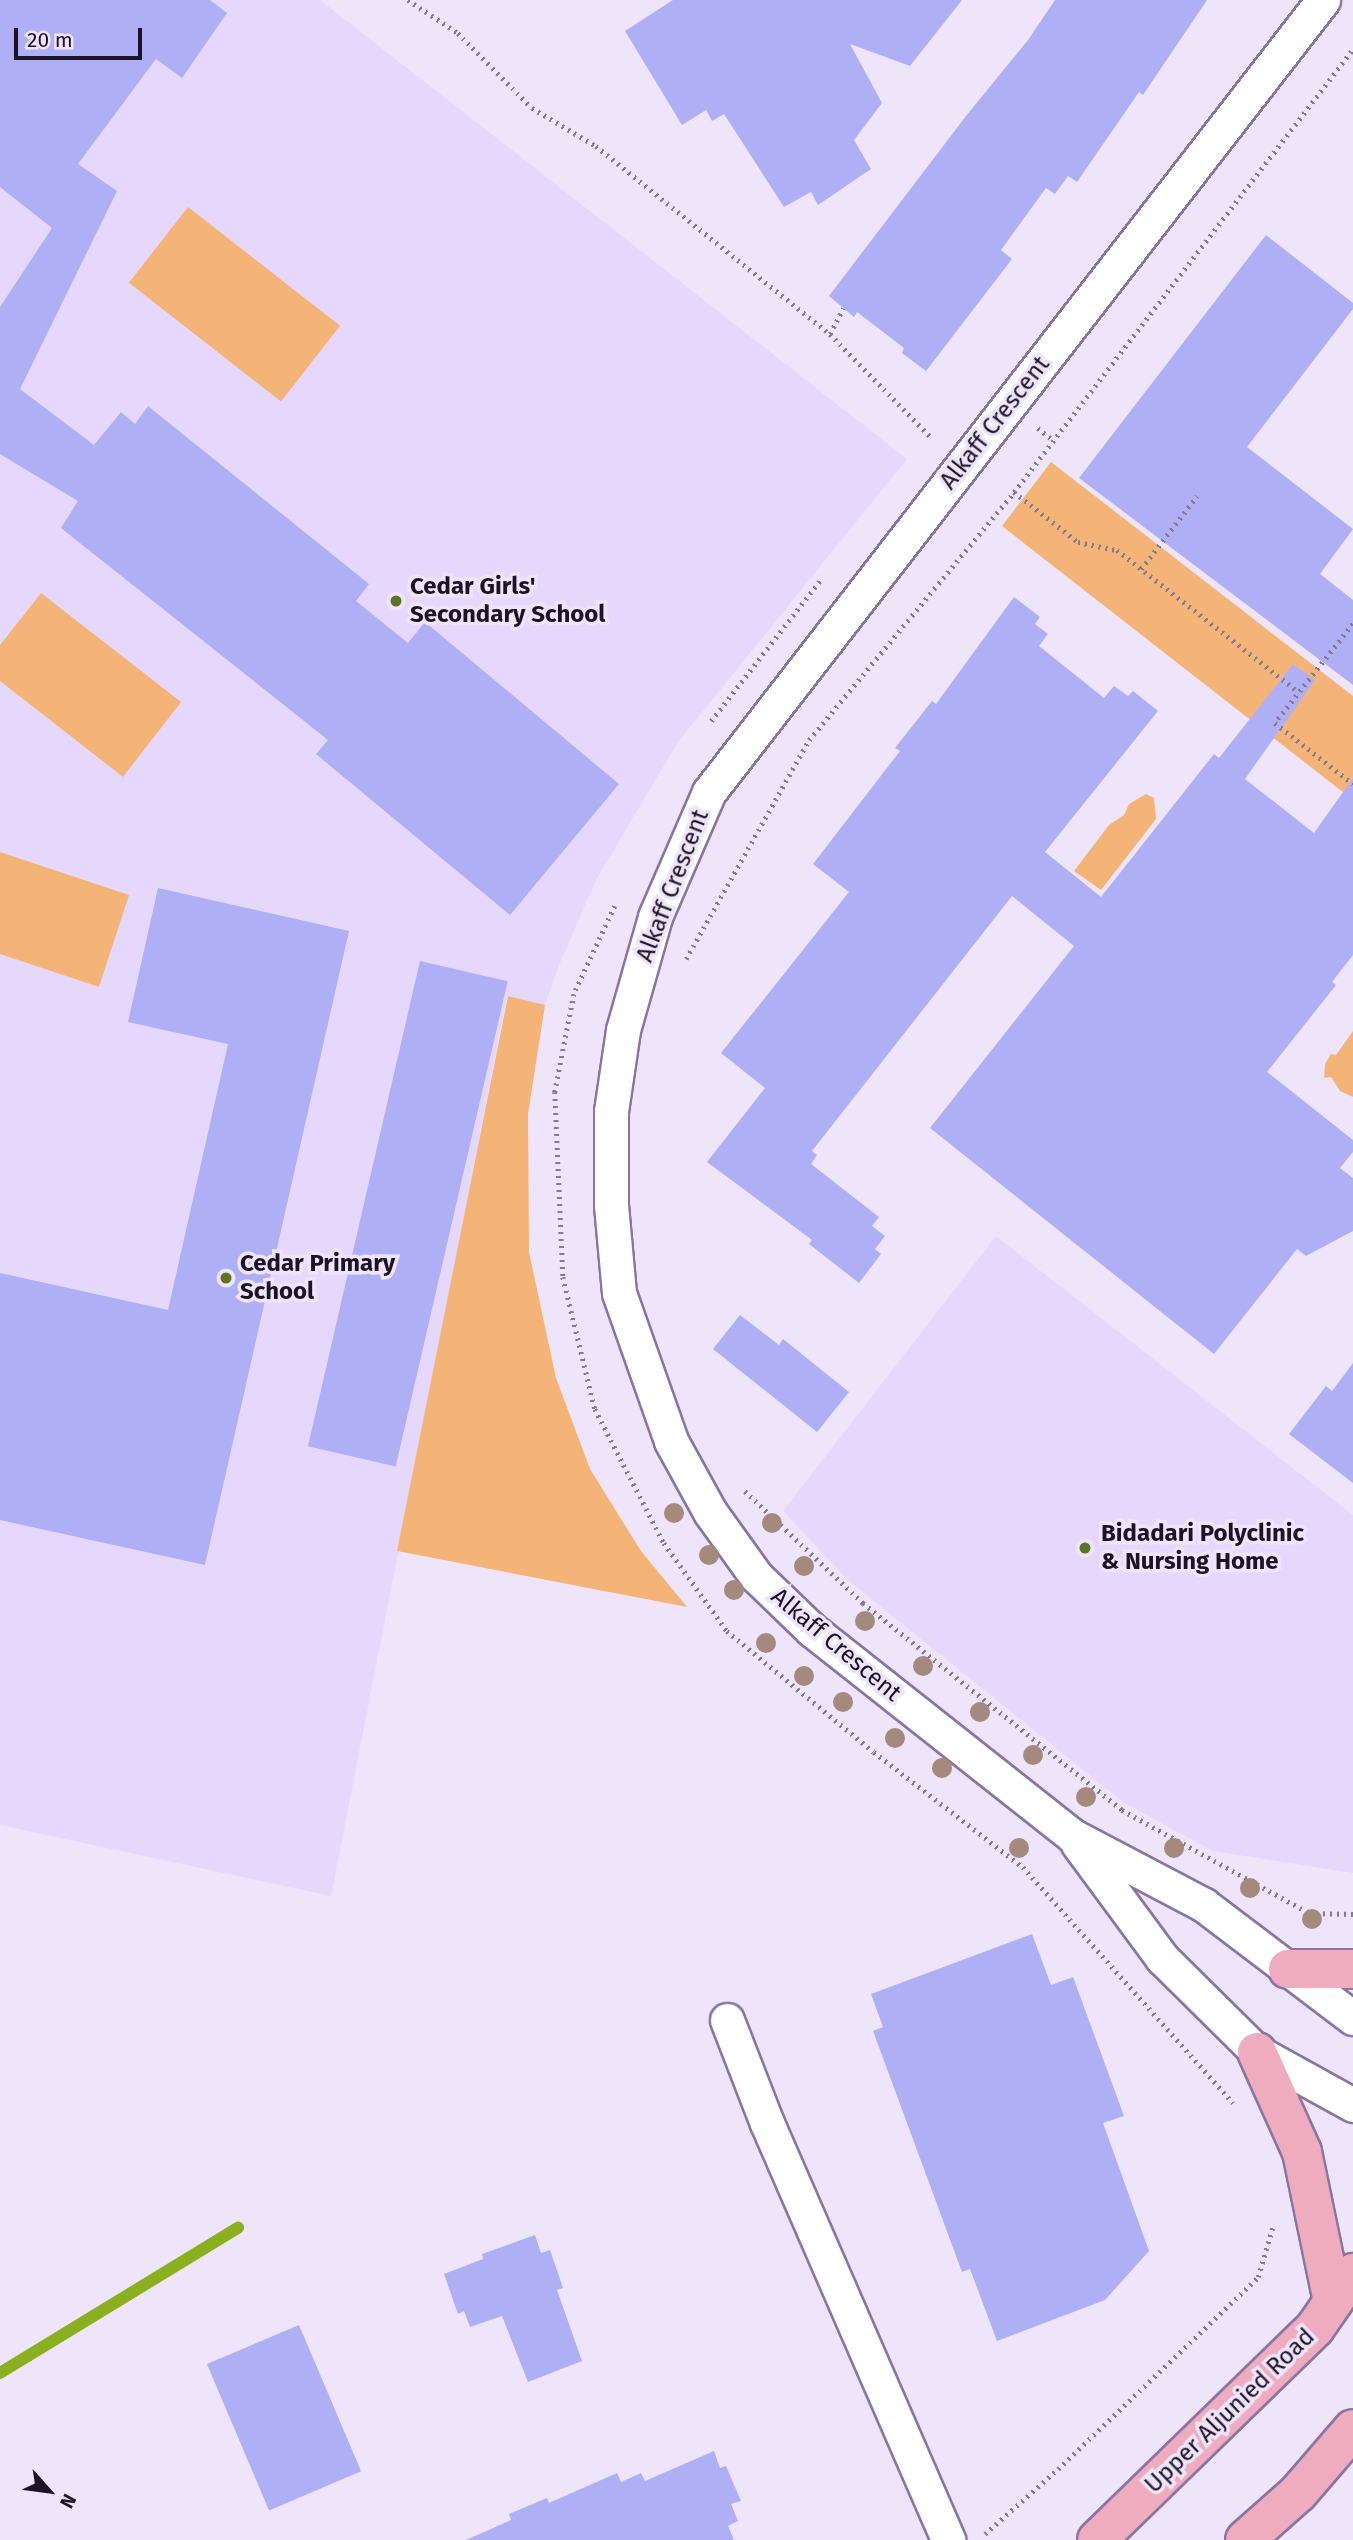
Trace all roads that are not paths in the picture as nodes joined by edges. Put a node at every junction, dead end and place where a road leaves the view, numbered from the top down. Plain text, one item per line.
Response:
1 (1323, 0) edge
2 (1073, 1836) junction
3 (1288, 1969) junction
4 (1353, 1969) edge
5 (1353, 2018) edge
6 (727, 2021) dead end
7 (1257, 2052) junction
8 (1353, 2105) edge
9 (1343, 2288) edge
10 (1353, 2429) edge
11 (948, 2540) edge
12 (1097, 2540) edge
13 (1245, 2540) edge

1 - 2 street, Alkaff Crescent
2 - 3 street, Alkaff Crescent
2 - 7 street, Alkaff Crescent
3 - 4 main road
3 - 5 street, Alkaff Crescent
6 - 11 street
7 - 8 street, Alkaff Crescent
7 - 9 main road
9 - 12 main road, Upper Aljunied Road
10 - 13 main road

